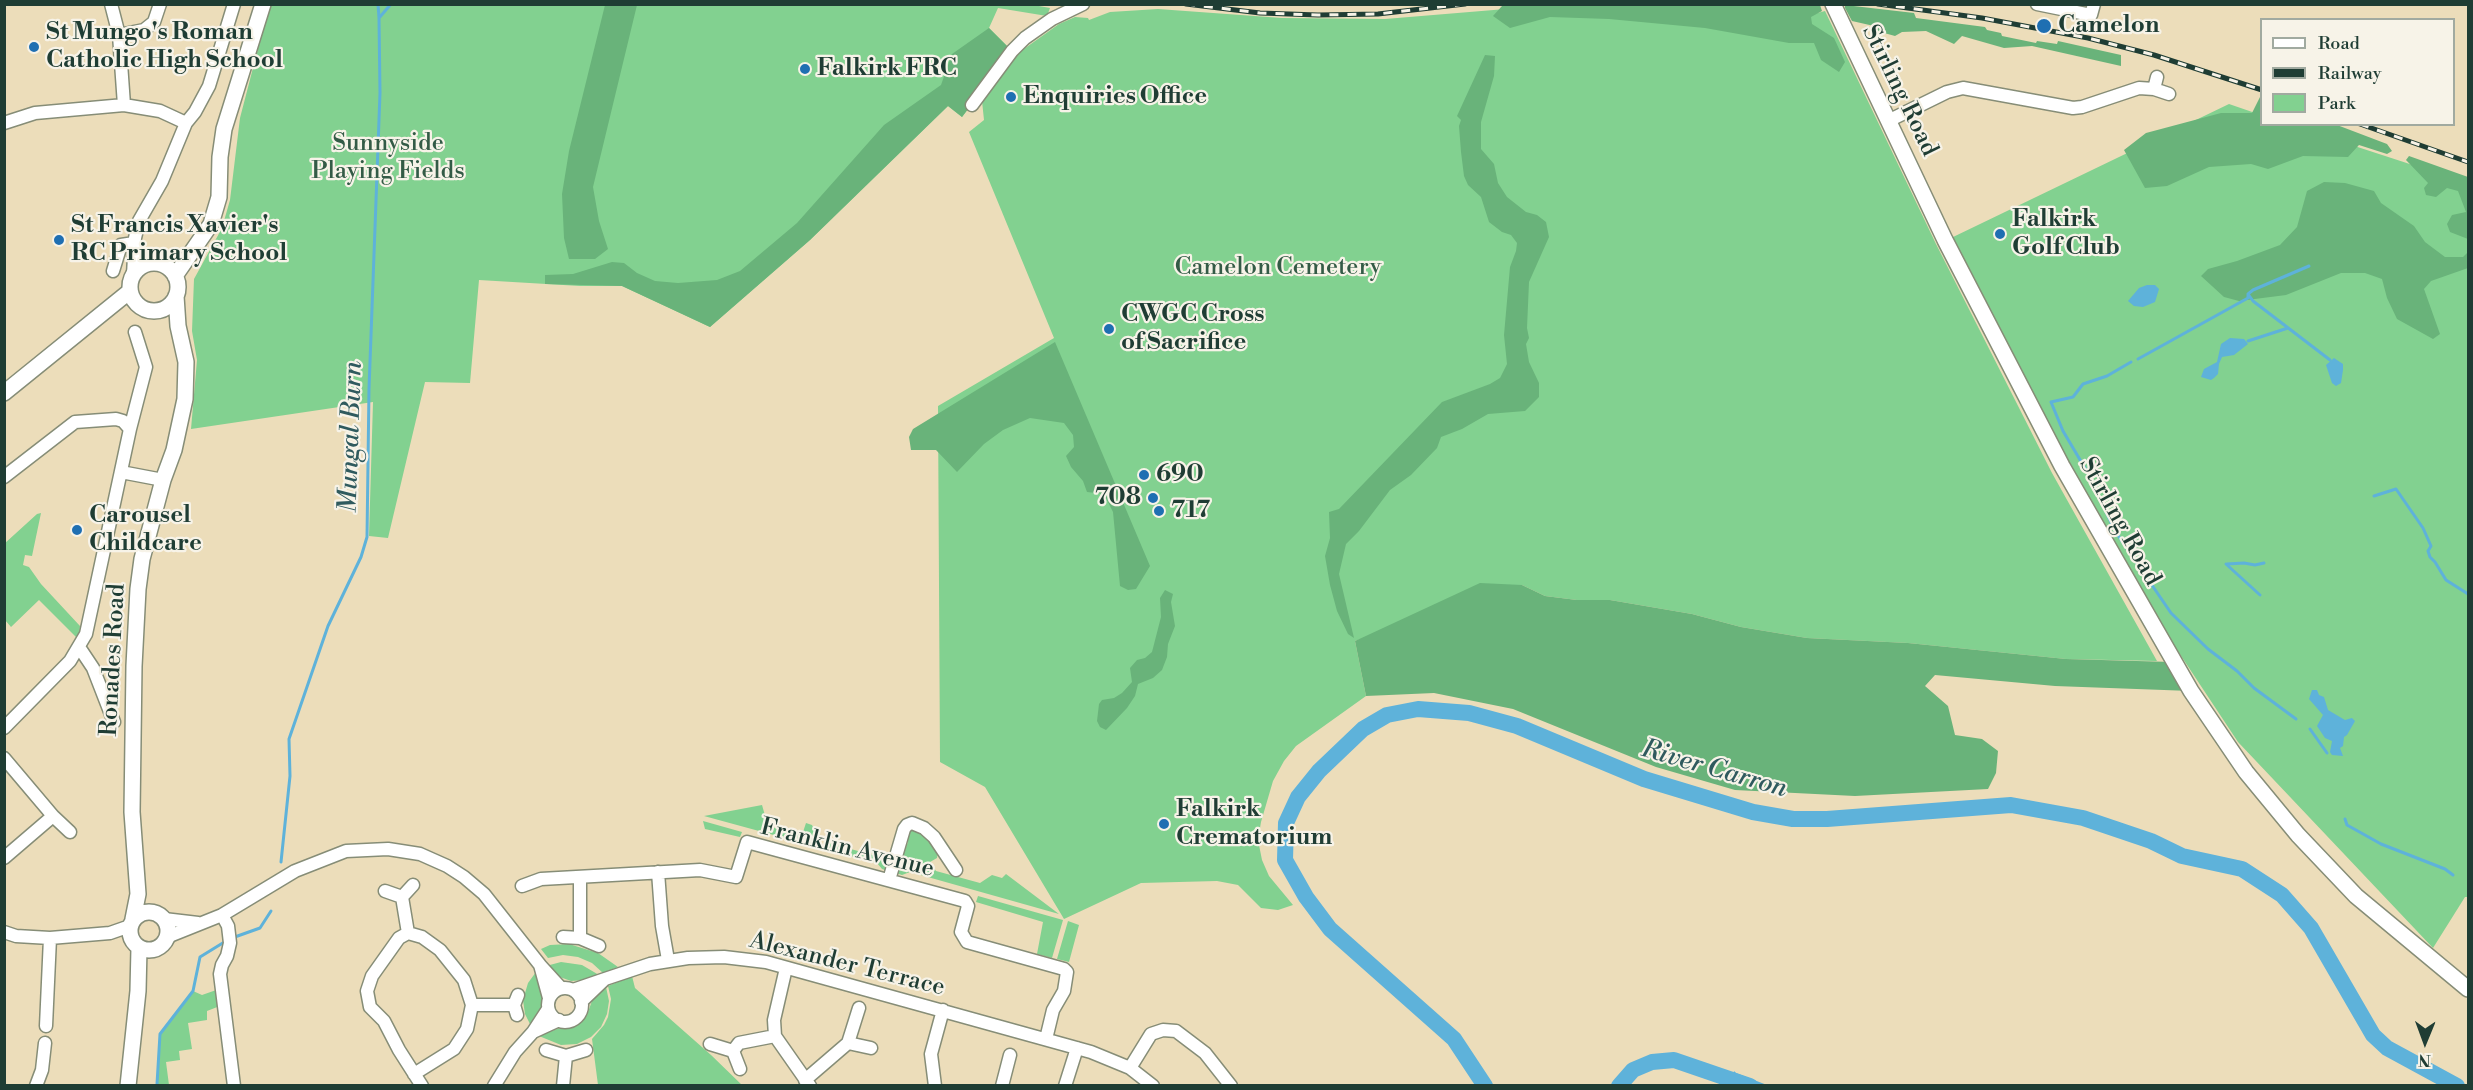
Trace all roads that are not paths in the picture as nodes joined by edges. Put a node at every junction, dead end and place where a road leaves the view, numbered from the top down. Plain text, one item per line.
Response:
1 (111, 4) edge
2 (160, 4) edge
3 (234, 4) edge
4 (263, 4) edge
5 (1083, 4) edge
6 (1833, 4) edge
7 (2037, 4) edge
8 (2094, 4) edge
9 (119, 35) junction
10 (2169, 94) dead end
11 (124, 105) junction
12 (972, 105) dead end
13 (1888, 121) junction
14 (4, 123) edge
15 (186, 123) junction
16 (134, 247) junction
17 (193, 253) junction
18 (155, 264) junction
19 (113, 271) dead end
20 (133, 274) junction
21 (175, 276) junction
22 (130, 291) junction
23 (176, 296) junction
24 (146, 309) junction
25 (106, 312) junction
26 (178, 326) junction
27 (135, 332) dead end
28 (4, 393) edge
29 (130, 429) junction
30 (121, 472) junction
31 (4, 477) edge
32 (163, 480) junction
33 (79, 647) junction
34 (114, 722) dead end
35 (4, 728) edge
36 (4, 758) edge
37 (53, 816) junction
38 (70, 832) dead end
39 (4, 858) edge
40 (136, 859) junction
41 (948, 865) dead end
42 (658, 872) junction
43 (580, 877) junction
44 (890, 880) junction
45 (413, 885) dead end
46 (522, 886) dead end
47 (385, 891) dead end
48 (402, 897) junction
49 (222, 915) junction
50 (160, 916) junction
51 (132, 923) junction
52 (199, 923) junction
53 (4, 932) edge
54 (408, 933) junction
55 (563, 936) dead end
56 (167, 937) junction
57 (50, 938) junction
58 (580, 939) junction
59 (599, 946) dead end
60 (145, 949) junction
61 (668, 960) junction
62 (540, 965) junction
63 (786, 968) junction
64 (605, 979) junction
65 (567, 989) junction
66 (2469, 989) edge
67 (581, 1002) junction
68 (549, 1004) junction
69 (472, 1005) junction
70 (516, 1005) dead end
71 (859, 1008) dead end
72 (943, 1010) junction
73 (559, 1020) junction
74 (46, 1026) dead end
75 (533, 1032) junction
76 (775, 1036) junction
77 (1046, 1039) junction
78 (848, 1042) junction
79 (45, 1043) dead end
80 (710, 1044) dead end
81 (872, 1048) dead end
82 (1077, 1048) junction
83 (546, 1050) dead end
84 (586, 1050) dead end
85 (733, 1051) junction
86 (1010, 1055) dead end
87 (566, 1056) junction
88 (1130, 1068) junction
89 (740, 1070) dead end
90 (414, 1074) junction
91 (808, 1083) edge
92 (36, 1086) edge
93 (128, 1086) edge
94 (234, 1086) edge
95 (422, 1086) edge
96 (494, 1086) edge
97 (563, 1086) edge
98 (935, 1086) edge
99 (1002, 1086) edge
100 (1065, 1086) edge
101 (1153, 1086) edge
102 (1231, 1086) edge

1 - 9 street
2 - 9 street
3 - 15 street
4 - 17 main road
5 - 12 street
6 - 13 main road, Stirling Road
7 - 8 street
9 - 11 street
10 - 13 street
11 - 14 street
11 - 15 street
13 - 66 main road, Stirling Road
15 - 16 street
16 - 18 street
16 - 19 street
16 - 20 street
17 - 18 main road
17 - 21 main road
18 - 20 main road
18 - 21 main road
20 - 22 main road
21 - 23 main road
22 - 24 main road
22 - 25 main road
23 - 24 main road
23 - 26 main road, Ronades Road
24 - 25 main road
24 - 26 main road
25 - 28 main road
26 - 32 main road, Ronades Road
27 - 29 street
29 - 30 street
29 - 31 street
30 - 32 street
30 - 33 street
32 - 40 main road, Ronades Road
33 - 34 street
33 - 35 street
36 - 37 street
37 - 38 street
37 - 39 street
40 - 50 main road, Ronades Road
40 - 51 main road, Ronades Road
41 - 44 street
42 - 43 street, Franklin Avenue
42 - 44 street, Franklin Avenue
42 - 61 street
43 - 46 street, Franklin Avenue
43 - 58 street
44 - 77 street, Franklin Avenue
45 - 48 street
47 - 48 street
48 - 54 street
49 - 52 street
49 - 62 street
49 - 94 street
50 - 51 main road
50 - 52 street
50 - 56 main road
51 - 57 street
51 - 60 main road
52 - 56 street
53 - 57 street
54 - 69 street
54 - 90 street
55 - 58 street
56 - 60 main road
57 - 74 street
58 - 59 street
60 - 93 main road
61 - 63 street, Alexander Terrace
61 - 64 street, Alexander Terrace
62 - 65 street
62 - 68 street
63 - 72 street, Alexander Terrace
63 - 76 street
64 - 65 street, Alexander Terrace
64 - 67 street
65 - 67 street
65 - 68 street
67 - 73 street
68 - 73 street
68 - 75 street
69 - 70 street
69 - 90 street
71 - 78 street
72 - 77 street, Alexander Terrace
72 - 98 street
73 - 75 street
75 - 96 street
76 - 85 street
76 - 91 street
77 - 82 street, Alexander Terrace
78 - 81 street
78 - 91 street
79 - 92 street
80 - 85 street
82 - 88 street, Alexander Terrace
82 - 100 street
83 - 87 street
84 - 87 street
85 - 89 street
86 - 99 street
87 - 97 street
88 - 101 street, Alexander Terrace
88 - 102 street
90 - 95 street

